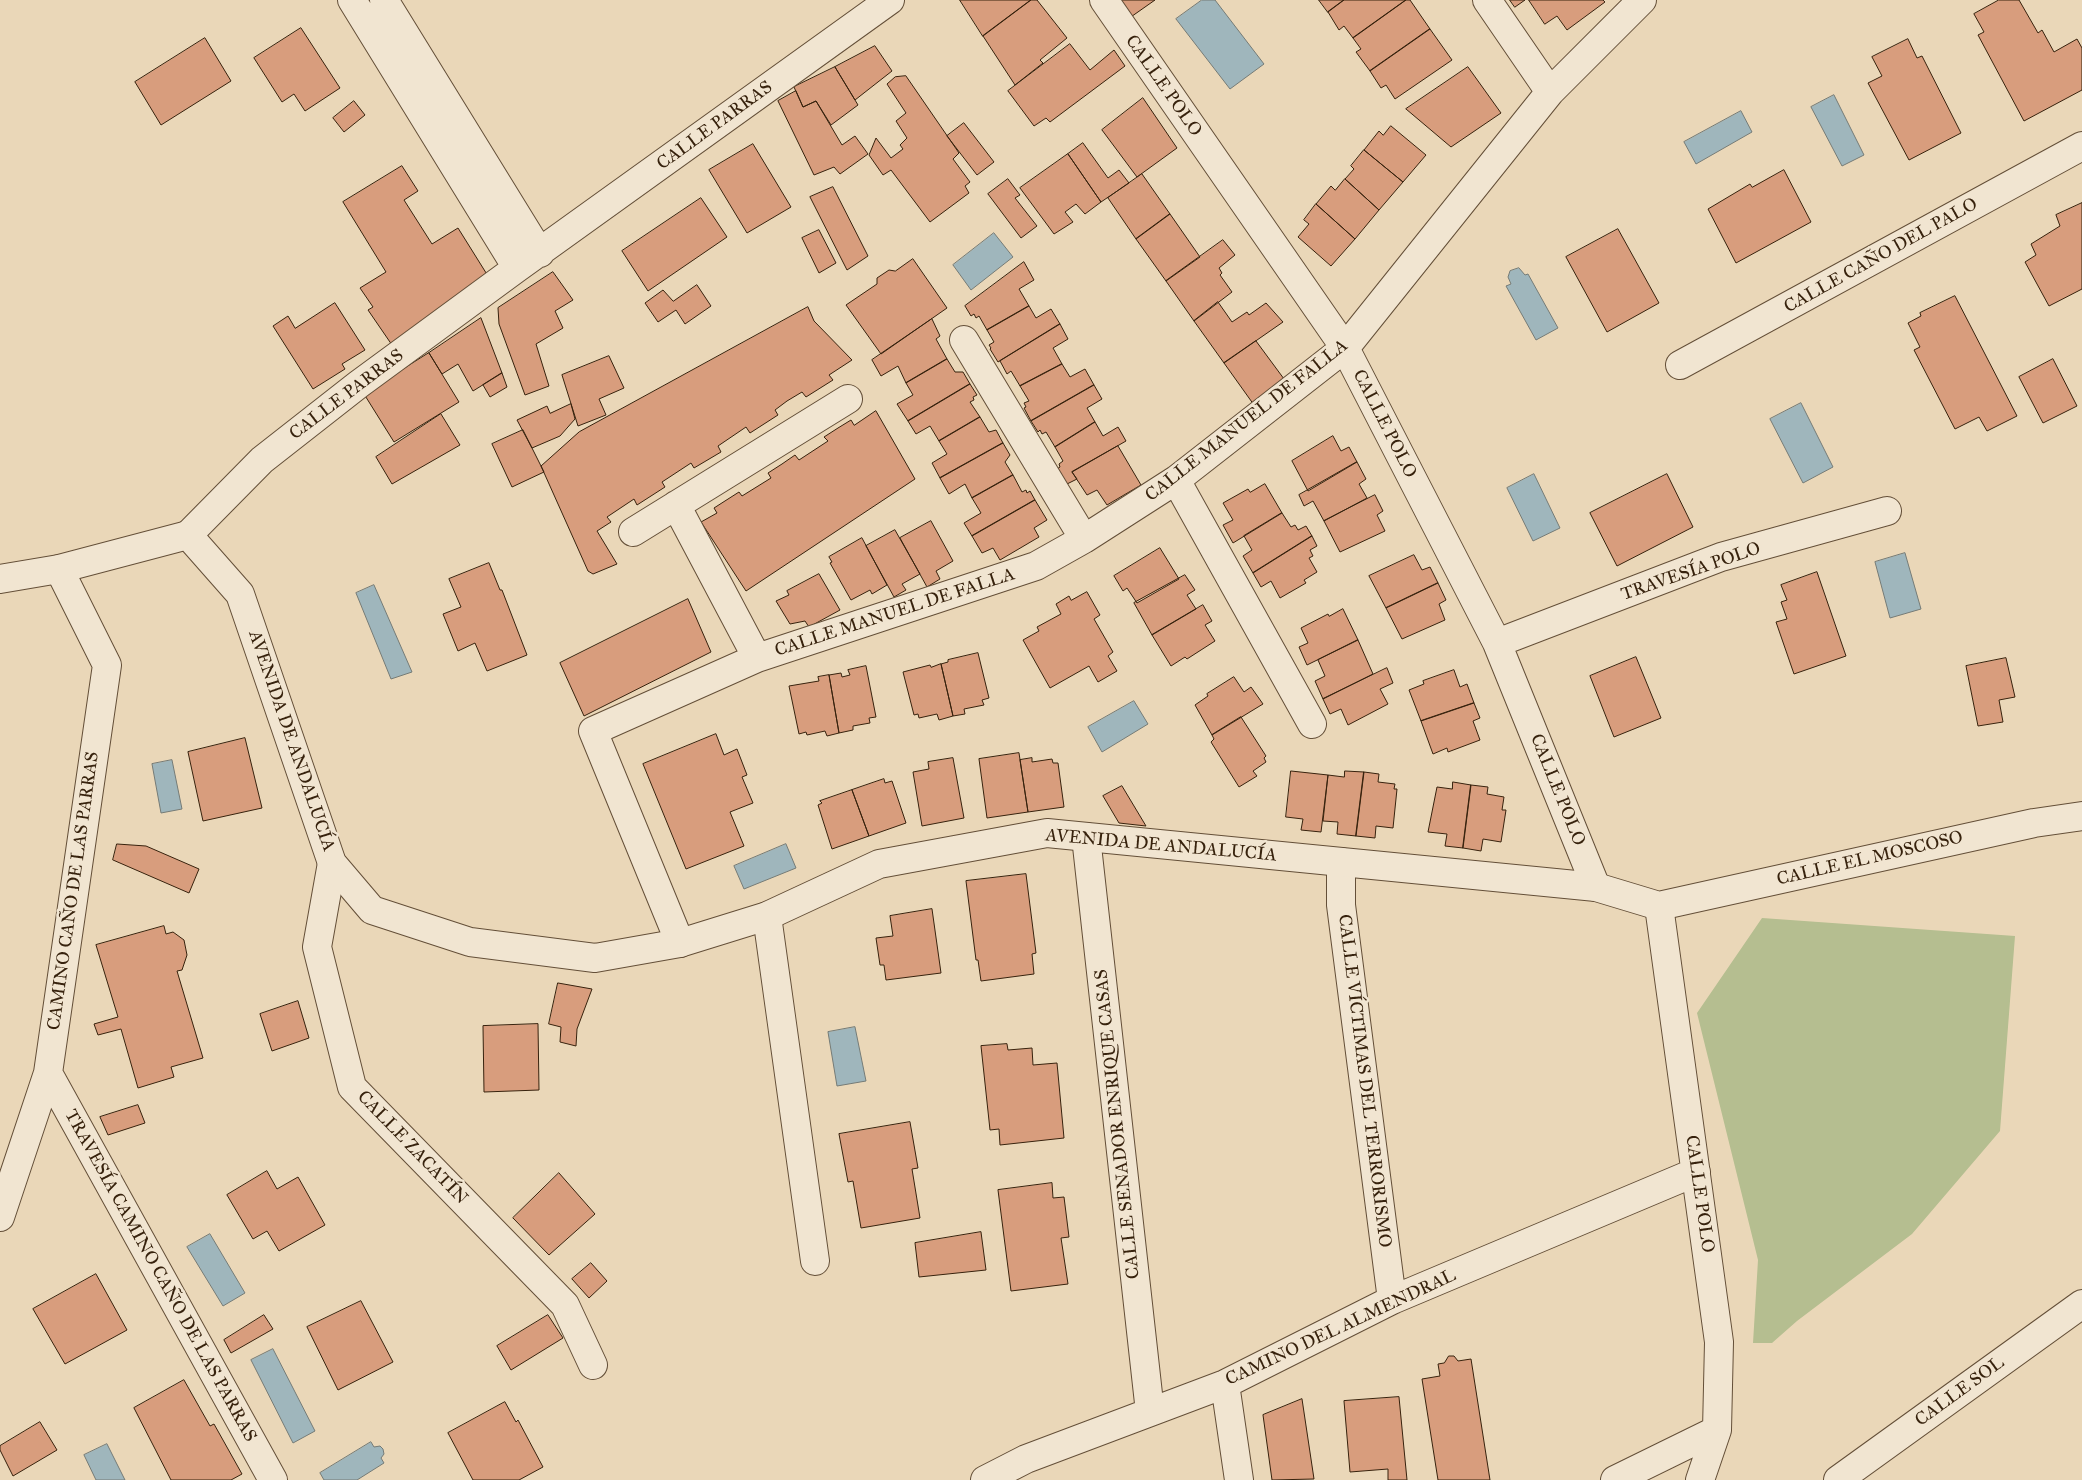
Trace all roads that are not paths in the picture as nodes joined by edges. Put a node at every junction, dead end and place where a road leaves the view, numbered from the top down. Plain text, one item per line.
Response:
1 (352, 0) edge
2 (384, 0) edge
3 (890, 0) edge
4 (1104, 0) edge
5 (1487, 0) edge
6 (1642, 0) edge
7 (1550, 92) junction
8 (2082, 146) edge
9 (540, 253) junction
10 (517, 268) junction
11 (964, 340) dead end
12 (1345, 348) junction
13 (1680, 365) dead end
14 (848, 399) dead end
15 (1176, 480) junction
16 (676, 505) junction
17 (1887, 511) dead end
18 (633, 532) dead end
19 (188, 535) junction
20 (1084, 539) junction
21 (59, 569) junction
22 (0, 579) edge
23 (1498, 643) junction
24 (757, 658) junction
25 (1312, 724) dead end
26 (2082, 816) edge
27 (1086, 837) junction
28 (1341, 862) junction
29 (332, 863) junction
30 (1596, 887) junction
31 (1659, 906) junction
32 (767, 916) junction
33 (680, 943) junction
34 (48, 1073) junction
35 (1696, 1172) junction
36 (0, 1217) edge
37 (814, 1261) dead end
38 (1392, 1300) junction
39 (2082, 1304) edge
40 (593, 1365) dead end
41 (1225, 1384) junction
42 (1150, 1412) junction
43 (1717, 1430) junction
44 (1028, 1469) edge
45 (1707, 1477) edge
46 (273, 1480) edge
47 (985, 1480) edge
48 (1239, 1480) edge
49 (1614, 1480) edge
50 (1838, 1480) edge

1 - 10 street
2 - 9 street
3 - 9 street, CALLE PARRAS
4 - 12 street, CALLE POLO
5 - 7 street
6 - 7 street, CALLE MANUEL DE FALLA
7 - 12 street, CALLE MANUEL DE FALLA
8 - 13 street, CALLE CAÑO DEL PALO
9 - 10 street, CALLE PARRAS
10 - 19 street, CALLE PARRAS
11 - 20 street
12 - 15 street, CALLE MANUEL DE FALLA
12 - 23 street, CALLE POLO
14 - 16 street
15 - 20 street, CALLE MANUEL DE FALLA
15 - 25 street
16 - 18 street
16 - 24 street, CALLE MANUEL DE FALLA
17 - 23 street, TRAVESÍA POLO
19 - 21 street
19 - 29 street, AVENIDA DE ANDALUCÍA
20 - 24 street, CALLE MANUEL DE FALLA
21 - 22 street
21 - 34 street, CAMINO CAÑO DE LAS PARRAS
23 - 30 street, CALLE POLO
24 - 33 street, CALLE MANUEL DE FALLA
26 - 31 street, CALLE EL MOSCOSO
27 - 28 street, AVENIDA DE ANDALUCÍA
27 - 32 street, AVENIDA DE ANDALUCÍA
27 - 42 street, CALLE SENADOR ENRIQUE CASAS
28 - 30 street, AVENIDA DE ANDALUCÍA
28 - 38 street, CALLE VÍCTIMAS DEL TERRORISMO
29 - 33 street, AVENIDA DE ANDALUCÍA
29 - 40 street, CALLE ZACATÍN
30 - 31 street, AVENIDA DE ANDALUCÍA
31 - 35 street, CALLE POLO
32 - 33 street, AVENIDA DE ANDALUCÍA
32 - 37 street
34 - 36 street, CAMINO CAÑO DE LAS PARRAS
34 - 46 street, TRAVESÍA CAMINO CAÑO DE LAS PARRAS
35 - 38 street, CAMINO DEL ALMENDRAL
35 - 43 street, CALLE POLO
38 - 41 street, CAMINO DEL ALMENDRAL
39 - 50 street, CALLE SOL
41 - 42 street, CAMINO DEL ALMENDRAL
41 - 48 street
42 - 44 street, CAMINO DEL ALMENDRAL
43 - 45 street, CALLE POLO
43 - 49 street
44 - 47 street, CAMINO DEL ALMENDRAL

